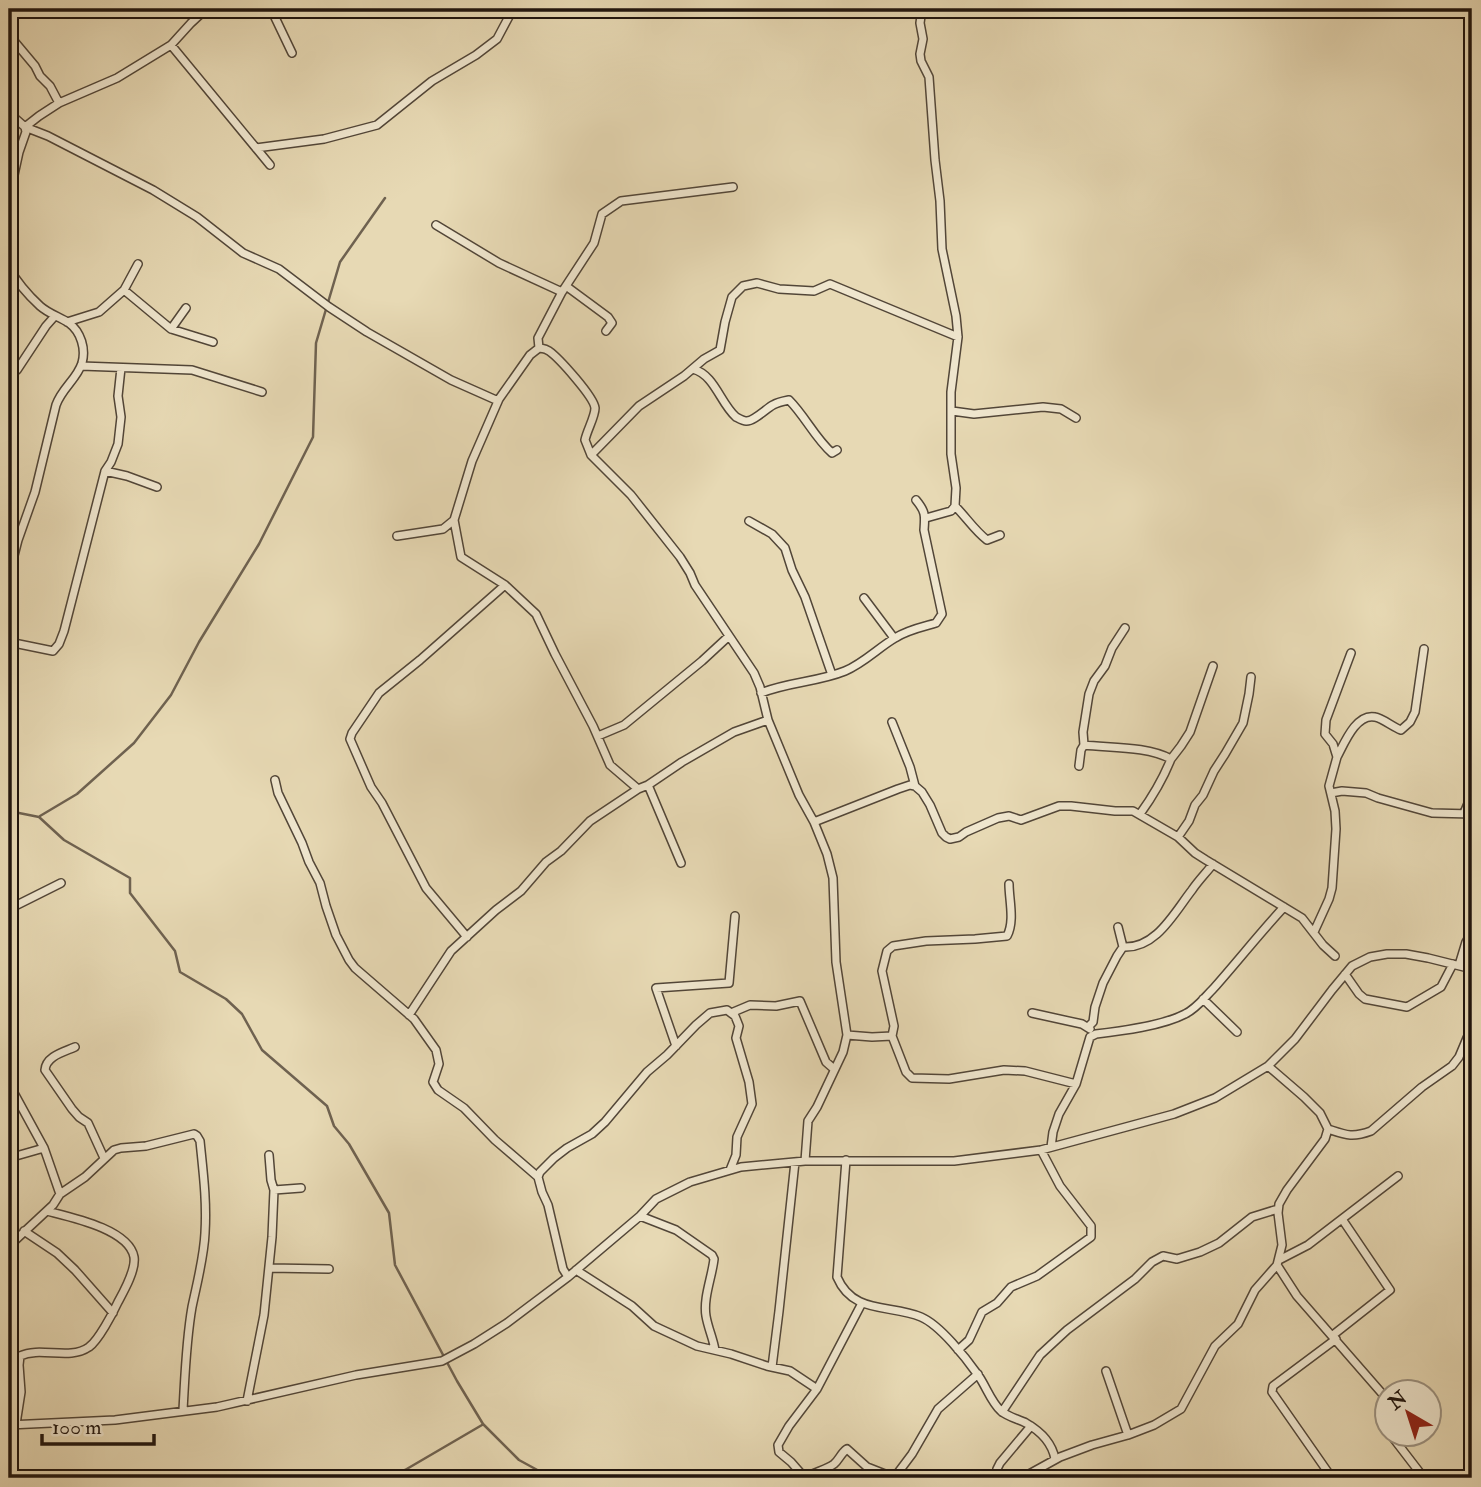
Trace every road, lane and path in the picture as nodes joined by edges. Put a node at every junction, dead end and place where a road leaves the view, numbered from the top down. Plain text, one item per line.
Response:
1 (206, 9) edge
2 (296, 9) edge
3 (513, 9) edge
4 (927, 9) edge
5 (273, 12) edge
6 (9, 35) edge
7 (170, 45) junction
8 (292, 53) dead end
9 (60, 103) junction
10 (9, 113) edge
11 (25, 127) junction
12 (256, 148) junction
13 (270, 165) dead end
14 (733, 187) dead end
15 (9, 198) edge
16 (436, 225) dead end
17 (138, 264) dead end
18 (9, 268) edge
19 (564, 289) junction
20 (124, 290) junction
21 (186, 308) dead end
22 (54, 317) junction
23 (67, 322) junction
24 (171, 329) junction
25 (606, 331) dead end
26 (958, 337) junction
27 (213, 342) dead end
28 (538, 348) junction
29 (81, 366) junction
30 (121, 368) junction
31 (693, 369) junction
32 (17, 370) dead end
33 (262, 392) dead end
34 (499, 399) junction
35 (952, 411) junction
36 (1076, 418) dead end
37 (837, 450) dead end
38 (591, 455) junction
39 (105, 471) junction
40 (157, 486) dead end
41 (916, 500) dead end
42 (955, 506) junction
43 (926, 517) junction
44 (454, 520) junction
45 (749, 521) dead end
46 (999, 535) dead end
47 (397, 536) dead end
48 (9, 575) edge
49 (505, 585) junction
50 (864, 598) dead end
51 (1125, 628) dead end
52 (729, 636) junction
53 (894, 638) junction
54 (9, 642) edge
55 (1424, 649) dead end
56 (1351, 653) dead end
57 (1213, 666) dead end
58 (832, 675) junction
59 (1251, 677) dead end
60 (761, 693) junction
61 (768, 720) junction
62 (892, 722) dead end
63 (598, 736) junction
64 (1084, 745) junction
65 (1337, 757) junction
66 (1171, 759) junction
67 (1079, 766) dead end
68 (275, 780) dead end
69 (649, 785) junction
70 (915, 786) junction
71 (638, 789) junction
72 (1331, 793) junction
73 (1472, 794) edge
74 (1140, 814) junction
75 (1468, 814) edge
76 (814, 822) junction
77 (1178, 837) junction
78 (681, 863) dead end
79 (1213, 864) junction
80 (61, 883) dead end
81 (1009, 884) dead end
82 (1284, 907) junction
83 (9, 909) edge
84 (734, 916) dead end
85 (1118, 927) dead end
86 (1314, 932) junction
87 (1472, 932) edge
88 (467, 937) junction
89 (1123, 947) junction
90 (1335, 956) dead end
91 (1456, 965) junction
92 (1472, 969) edge
93 (1345, 974) junction
94 (1203, 999) junction
95 (731, 1013) junction
96 (1032, 1013) dead end
97 (409, 1015) junction
98 (1088, 1027) junction
99 (1472, 1029) edge
100 (1237, 1032) dead end
101 (1096, 1034) junction
102 (847, 1035) junction
103 (892, 1036) junction
104 (676, 1046) junction
105 (75, 1048) dead end
106 (1268, 1066) junction
107 (834, 1069) junction
108 (9, 1084) edge
109 (1076, 1084) junction
110 (1328, 1129) junction
111 (1051, 1147) junction
112 (44, 1148) junction
113 (1041, 1150) junction
114 (269, 1155) dead end
115 (9, 1158) edge
116 (104, 1158) junction
117 (846, 1160) junction
118 (805, 1161) junction
119 (795, 1162) junction
120 (730, 1170) junction
121 (1398, 1176) dead end
122 (538, 1177) junction
123 (301, 1188) dead end
124 (274, 1190) junction
125 (60, 1194) junction
126 (1278, 1209) junction
127 (47, 1211) junction
128 (640, 1216) junction
129 (1342, 1219) junction
130 (24, 1231) junction
131 (9, 1246) edge
132 (1278, 1262) junction
133 (269, 1268) junction
134 (329, 1269) dead end
135 (576, 1270) junction
136 (568, 1277) junction
137 (862, 1303) junction
138 (113, 1313) junction
139 (1334, 1337) junction
140 (715, 1350) junction
141 (958, 1350) junction
142 (772, 1367) junction
143 (1106, 1371) dead end
144 (978, 1374) junction
145 (1372, 1381) edge
146 (817, 1389) junction
147 (247, 1401) junction
148 (183, 1410) junction
149 (1002, 1412) junction
150 (13, 1424) edge
151 (1031, 1426) junction
152 (1129, 1435) junction
153 (1400, 1448) edge
154 (1055, 1459) junction
155 (997, 1469) dead end
156 (805, 1478) edge
157 (895, 1478) edge
158 (1022, 1478) edge
159 (1332, 1478) edge
160 (1424, 1478) edge

1 - 7 street
2 - 5 street
3 - 12 street
4 - 26 street
5 - 8 street
6 - 9 street
7 - 9 street
7 - 12 street
9 - 11 street
10 - 11 street
11 - 15 street
11 - 34 street
12 - 13 street
14 - 19 street
16 - 19 street
17 - 20 street
18 - 22 street
19 - 25 street
19 - 28 street
20 - 23 street
20 - 24 street
21 - 24 street
22 - 23 street
22 - 32 street
23 - 29 street
24 - 27 street
26 - 31 street
26 - 35 street
28 - 34 street
28 - 38 street
29 - 30 street
29 - 48 street
30 - 33 street
30 - 39 street
31 - 37 street
31 - 38 street
34 - 44 street
35 - 36 street
35 - 42 street
38 - 52 street
39 - 40 street
39 - 54 street
41 - 43 street
42 - 43 street
42 - 46 street
43 - 53 street
44 - 47 street
44 - 49 street
45 - 58 street
49 - 63 street
49 - 88 street
50 - 53 street
51 - 64 street
52 - 60 street
52 - 63 street
53 - 58 street
55 - 65 street
56 - 65 street
57 - 66 street
58 - 60 street
59 - 77 street
60 - 61 street
61 - 69 street
61 - 76 street
62 - 70 street
63 - 71 street
64 - 66 street
64 - 67 street
65 - 72 street
66 - 74 street
68 - 97 street
69 - 71 street
69 - 78 street
70 - 74 street
70 - 76 street
71 - 88 street
72 - 75 street
72 - 86 street
73 - 75 street
74 - 77 street
76 - 102 street
77 - 79 street
79 - 82 street
79 - 89 street
80 - 83 street
81 - 103 street
82 - 86 street
82 - 94 street
84 - 104 street
85 - 89 street
86 - 90 street
87 - 91 street
88 - 97 street
89 - 98 street
91 - 92 street
91 - 93 street
91 - 93 street
93 - 106 street
94 - 100 street
94 - 101 street
95 - 104 street
95 - 107 street
95 - 120 street
96 - 98 street
97 - 122 street
98 - 101 street
99 - 110 street
101 - 109 street
102 - 103 street
102 - 107 street
103 - 109 street
104 - 122 street
105 - 116 street
106 - 110 street
106 - 111 street
107 - 118 street
108 - 112 street
109 - 111 street
110 - 126 street
111 - 113 street
112 - 115 street
112 - 125 street
113 - 117 street
113 - 141 street
114 - 124 street
116 - 125 street
116 - 148 street
117 - 118 street
117 - 137 street
118 - 119 street
119 - 120 street
119 - 142 street
120 - 128 street
121 - 129 street
122 - 136 street
123 - 124 street
124 - 133 street
125 - 127 street
126 - 132 street
126 - 149 street
127 - 130 street
127 - 138 street
128 - 135 street
128 - 140 street
129 - 132 street
129 - 139 street
130 - 131 street
130 - 138 street
132 - 139 street
132 - 152 street
133 - 134 street
133 - 147 street
135 - 136 street
135 - 140 street
136 - 147 street
137 - 141 street
137 - 146 street
138 - 150 street
139 - 145 street
139 - 159 street
140 - 142 street
141 - 144 street
142 - 146 street
143 - 152 street
144 - 149 street
144 - 157 street
146 - 156 street
147 - 148 street
148 - 150 street
149 - 151 street
151 - 154 street
151 - 155 street
152 - 154 street
153 - 160 street
154 - 158 street
156 - 157 street

